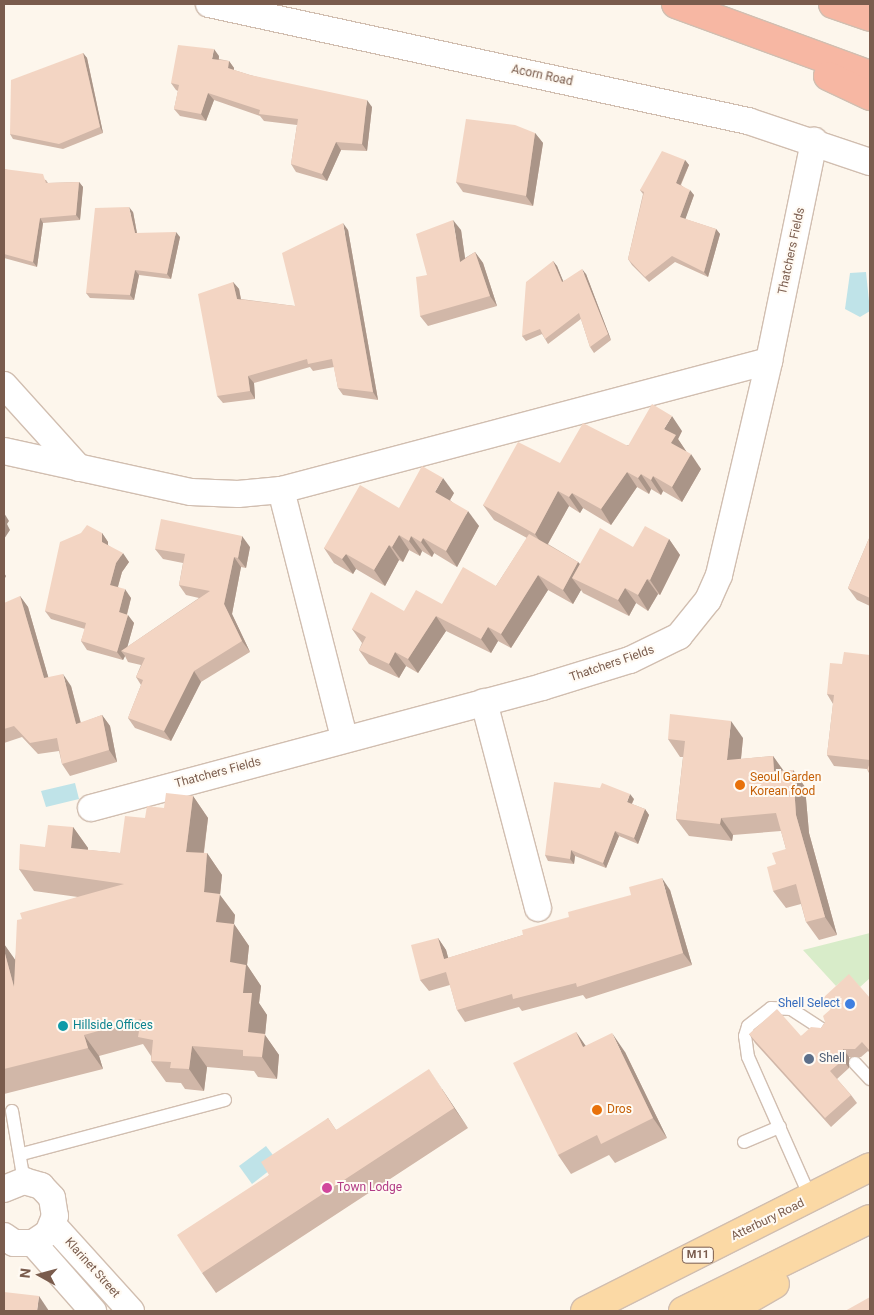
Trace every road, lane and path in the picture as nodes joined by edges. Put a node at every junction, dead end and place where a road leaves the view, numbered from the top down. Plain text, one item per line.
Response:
1 (209, 4) edge
2 (676, 4) edge
3 (833, 4) edge
4 (870, 17) edge
5 (770, 38) junction
6 (870, 75) edge
7 (870, 96) edge
8 (814, 141) junction
9 (870, 162) edge
10 (769, 361) junction
11 (4, 385) edge
12 (4, 452) edge
13 (79, 468) junction
14 (281, 490) junction
15 (484, 702) junction
16 (344, 738) junction
17 (91, 808) dead end
18 (538, 908) dead end
19 (823, 1030) edge
20 (855, 1063) dead end
21 (870, 1079) edge
22 (226, 1100) dead end
23 (12, 1111) dead end
24 (780, 1127) junction
25 (744, 1142) dead end
26 (22, 1154) junction
27 (870, 1166) edge
28 (14, 1185) edge
29 (811, 1199) junction
30 (864, 1223) edge
31 (53, 1225) junction
32 (4, 1236) edge
33 (33, 1243) junction
34 (93, 1311) edge
35 (131, 1311) edge
36 (585, 1311) edge
37 (683, 1311) edge
38 (728, 1311) edge

1 - 8 street, Acorn Road
2 - 5 highway
3 - 4 highway
5 - 6 highway
5 - 7 highway
8 - 9 street, Acorn Road
8 - 10 street, Thatchers Fields
10 - 14 street
10 - 15 street, Thatchers Fields
11 - 13 street
12 - 13 street
13 - 14 street
14 - 16 street
15 - 16 street, Thatchers Fields
15 - 18 street
16 - 17 street, Thatchers Fields
19 - 24 lane
20 - 21 lane
22 - 26 lane
23 - 26 lane
24 - 25 lane
24 - 29 lane
26 - 28 lane
27 - 29 main road, Atterbury Road / M11
28 - 31 street
29 - 36 main road, Atterbury Road / M11
30 - 37 main road
30 - 38 main road
31 - 33 street
31 - 35 street, Klarinet Street
32 - 33 street
33 - 34 street

